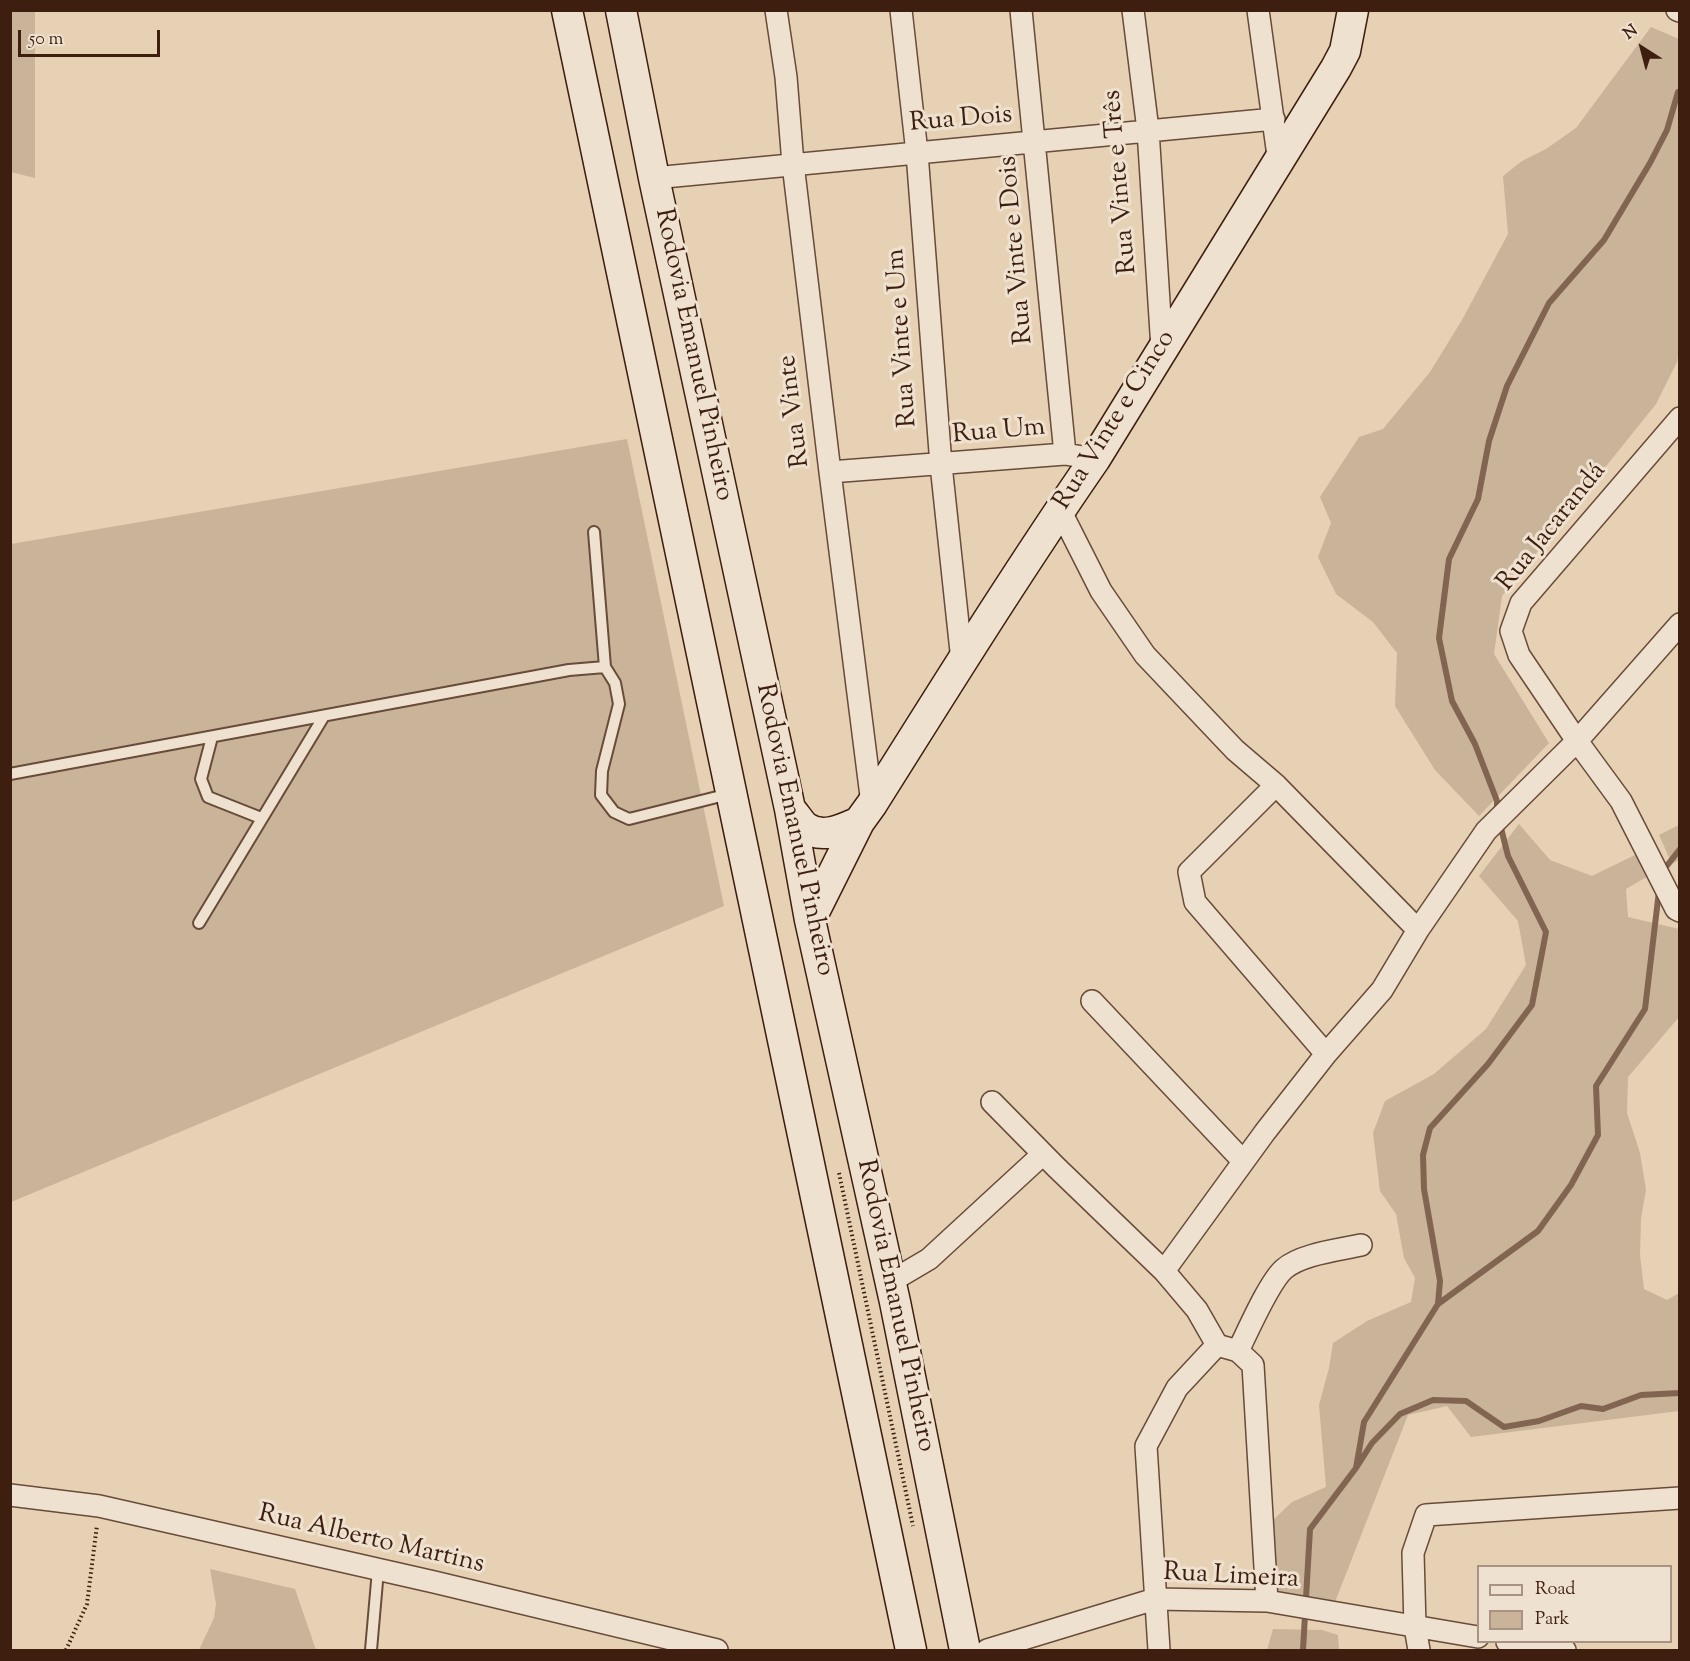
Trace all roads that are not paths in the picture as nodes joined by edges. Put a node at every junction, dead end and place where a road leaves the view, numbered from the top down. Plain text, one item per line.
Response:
1 (567, 10) edge
2 (621, 10) edge
3 (776, 10) edge
4 (901, 10) edge
5 (1020, 10) edge
6 (1133, 10) edge
7 (1258, 10) edge
8 (1353, 10) edge
9 (1274, 118) junction
10 (1148, 130) junction
11 (1035, 141) junction
12 (917, 153) junction
13 (1279, 163) junction
14 (794, 164) junction
15 (654, 178) junction
16 (1162, 349) junction
17 (1680, 418) edge
18 (1065, 454) junction
19 (1095, 459) junction
20 (941, 465) junction
21 (830, 472) junction
22 (1060, 510) junction
23 (594, 532) dead end
24 (1680, 624) edge
25 (962, 661) junction
26 (605, 667) junction
27 (324, 716) junction
28 (212, 737) junction
29 (1577, 741) junction
30 (10, 774) edge
31 (1276, 785) junction
32 (732, 793) junction
33 (790, 809) junction
34 (866, 813) junction
35 (261, 818) junction
36 (1680, 911) edge
37 (810, 920) junction
38 (199, 923) dead end
39 (1418, 930) junction
40 (1092, 1001) dead end
41 (1326, 1054) junction
42 (992, 1102) dead end
43 (1043, 1154) junction
44 (1243, 1161) junction
45 (1361, 1245) dead end
46 (1164, 1271) junction
47 (890, 1282) junction
48 (1217, 1345) junction
49 (1238, 1351) junction
50 (10, 1495) edge
51 (1680, 1498) edge
52 (378, 1570) junction
53 (1155, 1599) junction
54 (1267, 1601) junction
55 (1415, 1627) junction
56 (1477, 1637) edge
57 (1520, 1643) edge
58 (371, 1650) edge
59 (717, 1650) edge
60 (911, 1650) edge
61 (965, 1650) edge
62 (987, 1650) edge
63 (1159, 1650) edge
64 (1419, 1650) edge
65 (1565, 1650) edge

1 - 32 main road, Rodovia Emanuel Pinheiro
2 - 15 main road, Rodovia Emanuel Pinheiro
3 - 14 street, Rua Vinte
4 - 12 street, Rua Vinte e Um
5 - 11 street, Rua Vinte e Dois
6 - 10 street, Rua Vinte e Três
7 - 9 street
8 - 13 main road, Rua Vinte e Cinco
9 - 10 street, Rua Dois
9 - 13 street
10 - 11 street, Rua Dois
10 - 16 street, Rua Vinte e Três
11 - 12 street, Rua Dois
11 - 18 street, Rua Vinte e Dois
12 - 14 street, Rua Dois
12 - 20 street, Rua Vinte e Um
13 - 16 main road, Rua Vinte e Cinco
14 - 15 street, Rua Dois
14 - 21 street, Rua Vinte
15 - 33 main road, Rodovia Emanuel Pinheiro
16 - 19 main road, Rua Vinte e Cinco
17 - 29 street, Rua Jacarandá
18 - 19 street
18 - 20 street, Rua Um
19 - 22 main road, Rua Vinte e Cinco
20 - 21 street, Rua Um
20 - 25 street, Rua Vinte e Um
21 - 34 street, Rua Vinte
22 - 25 main road, Rua Vinte e Cinco
22 - 31 street
23 - 26 lane
24 - 29 street
25 - 34 main road, Rua Vinte e Cinco
26 - 27 lane
26 - 32 lane
27 - 28 lane
27 - 35 lane
28 - 30 lane
28 - 35 lane
29 - 36 street
29 - 39 street
31 - 39 street
31 - 41 street
32 - 60 main road, Rodovia Emanuel Pinheiro
33 - 34 main road
33 - 37 main road, Rodovia Emanuel Pinheiro
34 - 37 main road, Rua Vinte e Cinco
35 - 38 lane
37 - 47 main road, Rodovia Emanuel Pinheiro
39 - 41 street
40 - 44 street
41 - 44 street
42 - 43 street
43 - 46 street
43 - 47 street
44 - 46 street
45 - 49 street
46 - 48 street
47 - 61 main road, Rodovia Emanuel Pinheiro
48 - 49 street
48 - 53 street
49 - 54 street
50 - 52 street, Rua Alberto Martins
51 - 55 street
52 - 58 lane
52 - 59 street, Rua Alberto Martins
53 - 54 street, Rua Limeira
53 - 62 street, Rua Limeira
53 - 63 street
54 - 55 street, Rua Limeira
55 - 56 street, Rua Limeira
55 - 64 street
57 - 65 street

